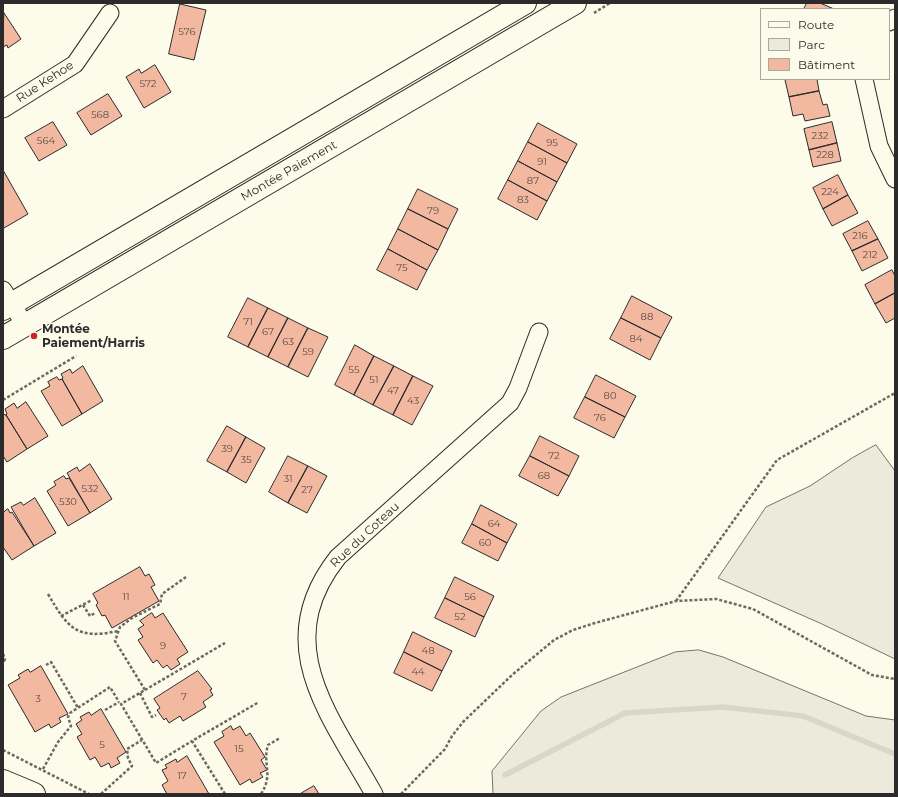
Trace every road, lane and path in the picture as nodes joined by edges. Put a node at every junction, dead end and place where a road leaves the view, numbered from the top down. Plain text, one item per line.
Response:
1 (525, 3) edge
2 (575, 3) edge
3 (110, 13) dead end
4 (864, 80) edge
5 (3, 109) edge
6 (895, 179) edge
7 (6, 301) edge
8 (25, 325) junction
9 (539, 332) dead end
10 (3, 338) edge
11 (76, 356) dead end
12 (895, 393) edge
13 (3, 400) edge
14 (186, 577) dead end
15 (48, 594) dead end
16 (92, 600) dead end
17 (676, 601) junction
18 (83, 605) junction
19 (95, 613) dead end
20 (61, 616) junction
21 (119, 631) junction
22 (224, 643) dead end
23 (3, 654) edge
24 (3, 663) edge
25 (46, 665) dead end
26 (895, 679) edge
27 (145, 690) junction
28 (140, 693) junction
29 (259, 702) dead end
30 (120, 703) junction
31 (78, 708) junction
32 (105, 710) dead end
33 (156, 715) dead end
34 (280, 738) dead end
35 (142, 740) junction
36 (192, 741) junction
37 (3, 750) edge
38 (43, 769) junction
39 (3, 781) edge
40 (34, 794) edge
41 (89, 794) edge
42 (101, 794) edge
43 (226, 794) edge
44 (261, 794) edge
45 (374, 794) edge
46 (400, 794) edge

1 - 7 main road
2 - 8 main road, Montée Paiement
3 - 5 street, Rue Kehoe
4 - 6 street
7 - 8 street
8 - 10 main road, Montée Paiement
9 - 45 street, Rue du Coteau
11 - 13 path
12 - 17 path
14 - 21 path
15 - 20 path
16 - 18 path
17 - 26 path
17 - 46 path
18 - 19 path
18 - 20 path
20 - 21 path
21 - 27 path
22 - 27 path
23 - 24 path
25 - 31 path
27 - 28 path
28 - 30 path
28 - 33 path
29 - 36 path
30 - 31 path
30 - 32 path
30 - 35 path
31 - 38 path
34 - 44 path
35 - 36 path
35 - 42 path
36 - 43 path
37 - 38 path
38 - 41 path
39 - 40 main road

